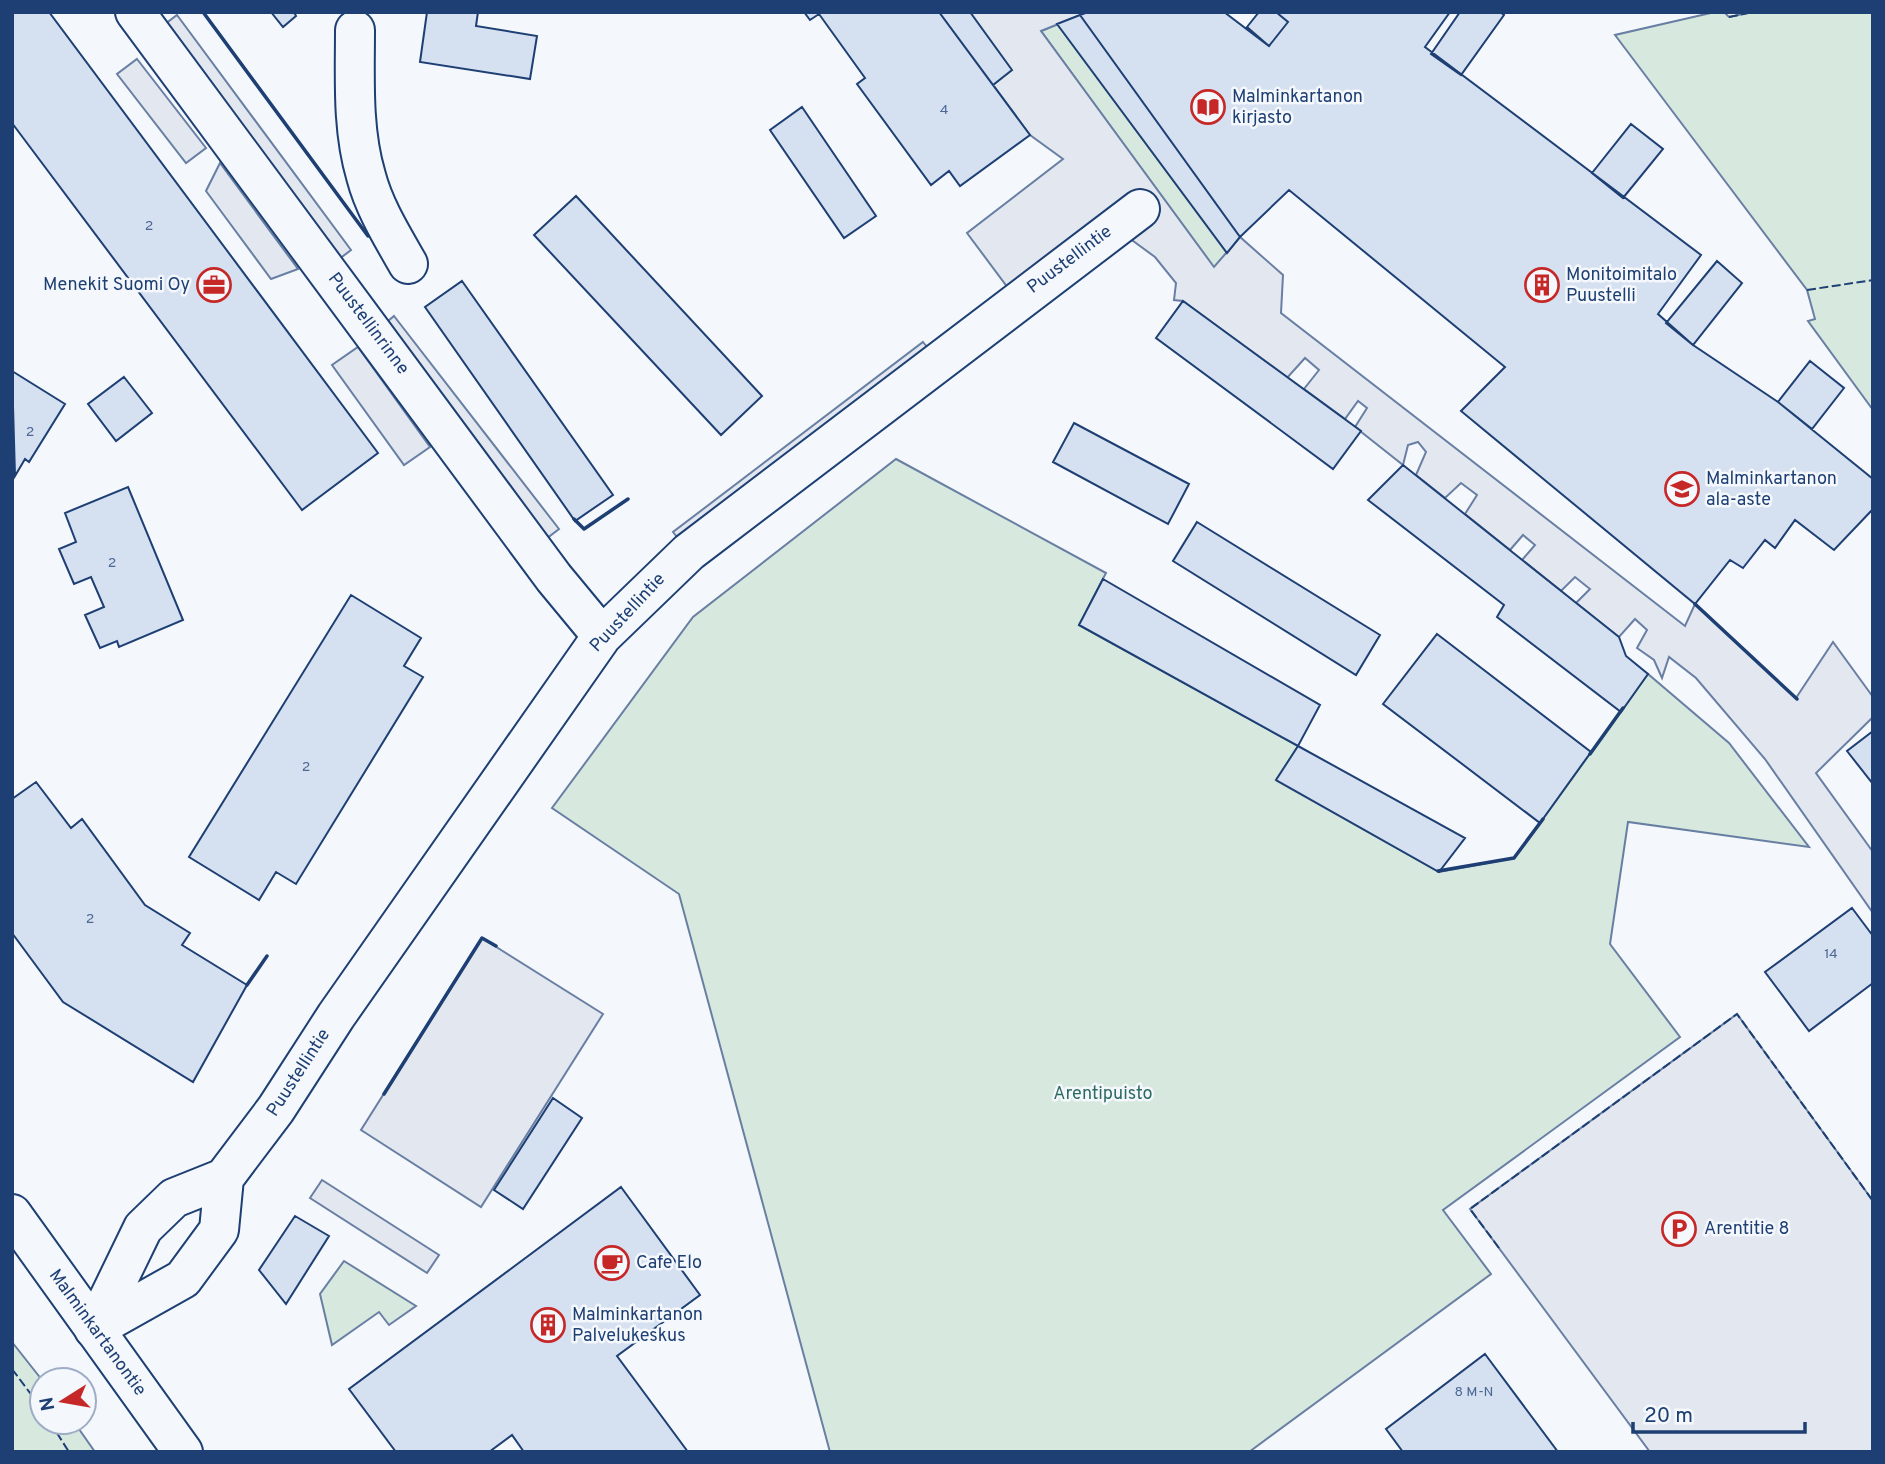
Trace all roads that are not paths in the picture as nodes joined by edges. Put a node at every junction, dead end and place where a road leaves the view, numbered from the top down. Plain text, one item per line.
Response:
1 (135, 12) edge
2 (355, 30) dead end
3 (1140, 209) dead end
4 (408, 264) dead end
5 (602, 636) junction
6 (224, 1178) junction
7 (12, 1214) edge
8 (94, 1329) junction
9 (183, 1452) edge

1 - 5 street, Puustellinrinne
2 - 4 street
3 - 5 street, Puustellintie
5 - 6 street, Puustellintie
6 - 8 street
6 - 8 street
7 - 8 street, Malminkartanontie
8 - 9 street, Malminkartanontie

